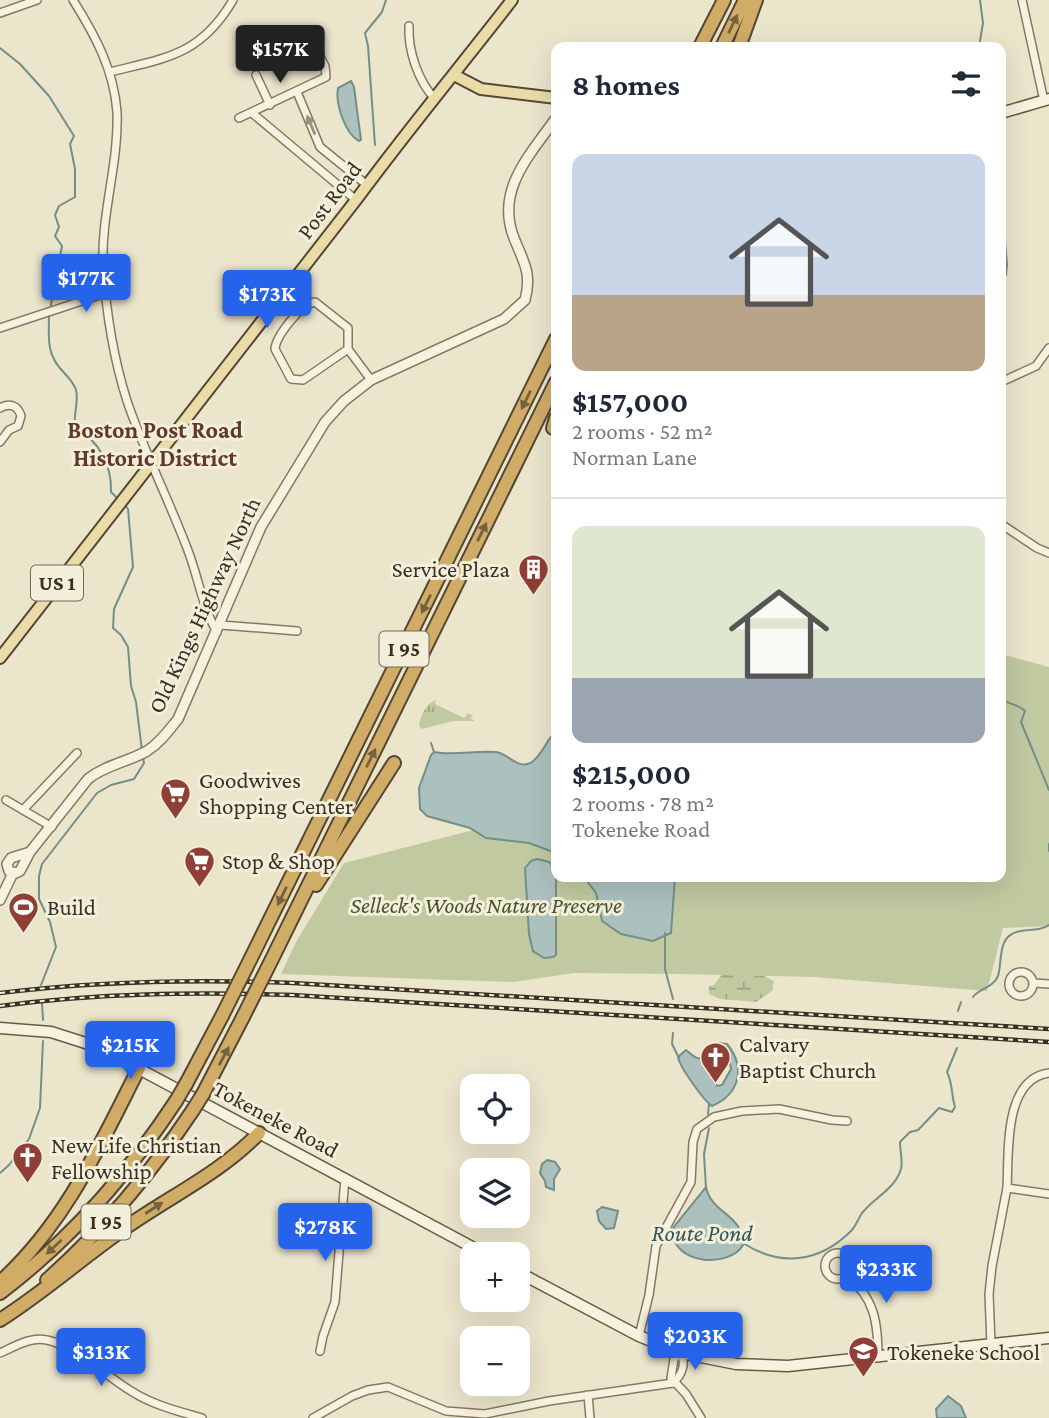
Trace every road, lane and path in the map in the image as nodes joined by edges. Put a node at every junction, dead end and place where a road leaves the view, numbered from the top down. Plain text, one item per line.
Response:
1 (37, 0) edge
2 (74, 0) edge
3 (233, 0) edge
4 (512, 0) edge
5 (722, 0) edge
6 (745, 0) edge
7 (756, 0) edge
8 (1022, 0) edge
9 (0, 13) edge
10 (409, 26) dead end
11 (703, 42) edge
12 (724, 42) edge
13 (741, 42) edge
14 (316, 49) dead end
15 (110, 72) junction
16 (256, 75) dead end
17 (454, 75) junction
18 (297, 92) junction
19 (551, 97) edge
20 (435, 99) junction
21 (1047, 100) edge
22 (270, 105) junction
23 (1006, 112) edge
24 (252, 113) junction
25 (239, 118) dead end
26 (551, 125) edge
27 (328, 153) junction
28 (318, 168) junction
29 (368, 185) junction
30 (356, 200) junction
31 (106, 293) junction
32 (0, 328) edge
33 (1049, 348) edge
34 (348, 349) junction
35 (551, 349) edge
36 (371, 380) junction
37 (1006, 380) edge
38 (551, 392) edge
39 (0, 408) edge
40 (0, 428) edge
41 (9, 430) junction
42 (0, 442) edge
43 (151, 462) junction
44 (1006, 527) edge
45 (1049, 553) edge
46 (219, 629) junction
47 (297, 631) dead end
48 (0, 658) edge
49 (77, 753) dead end
50 (394, 763) dead end
51 (6, 800) dead end
52 (23, 810) junction
53 (52, 827) junction
54 (12, 859) edge
55 (0, 900) edge
56 (274, 955) junction
57 (1034, 983) dead end
58 (1049, 984) edge
59 (0, 1028) edge
60 (139, 1068) junction
61 (1049, 1073) edge
62 (848, 1121) dead end
63 (259, 1133) junction
64 (345, 1178) junction
65 (1007, 1188) junction
66 (1049, 1194) edge
67 (463, 1242) edge
68 (847, 1277) dead end
69 (530, 1278) edge
70 (0, 1282) edge
71 (0, 1293) edge
72 (0, 1319) edge
73 (639, 1336) junction
74 (1049, 1338) edge
75 (991, 1343) junction
76 (320, 1351) dead end
77 (0, 1353) edge
78 (681, 1353) junction
79 (878, 1357) junction
80 (673, 1383) junction
81 (588, 1395) junction
82 (485, 1416) edge
83 (202, 1418) edge
84 (313, 1418) edge
85 (590, 1418) edge
86 (701, 1418) edge

1 - 9 street
2 - 15 street
3 - 15 street
4 - 17 main road, Post Road / US 1
5 - 11 highway
12 -> 6 highway
7 - 13 highway
8 - 21 street
10 - 20 street
14 - 18 street
15 - 31 street
16 - 22 street
17 - 19 main road
17 - 20 main road, Post Road / US 1
18 - 22 street
27 -> 18 street
20 - 29 main road, Post Road / US 1
21 - 23 main road
22 - 24 street
24 - 25 street
24 - 28 street
26 - 36 street, Old Kings Highway North
27 - 28 street
27 - 29 street
28 - 30 street
29 - 30 main road, Post Road / US 1
30 - 43 main road, Post Road / US 1
31 - 32 street
31 - 43 street
33 - 37 street
34 - 34 street
34 - 36 street
35 -> 71 highway, I 95, bridge
36 - 46 street, Old Kings Highway North
56 -> 38 highway, I 95
39 - 41 street
40 - 41 street
41 - 42 street
43 - 46 street
43 - 48 main road, Post Road / US 1
44 - 45 street
46 - 47 street
46 - 53 street, Old Kings Highway North
49 - 52 street
50 - 56 highway
51 - 52 street
52 - 53 street
53 - 54 street, Old Kings Highway North
54 - 55 street, Old Kings Highway North
72 -> 56 highway, I 95, bridge
57 - 58 street
59 - 60 main road, Tokeneke Road
60 - 63 main road, Tokeneke Road
60 - 70 highway
61 - 65 street
62 - 73 street
63 - 64 main road, Tokeneke Road
72 -> 63 highway
64 - 67 main road, Tokeneke Road
64 - 76 street
65 - 66 street
65 - 75 street
68 - 79 street
69 - 73 main road
73 - 78 main road
74 - 75 main road
75 - 79 main road
77 - 83 street
78 - 79 main road
78 - 80 street
80 - 81 street
80 - 86 street
81 - 82 street
81 - 85 street
82 - 84 street

